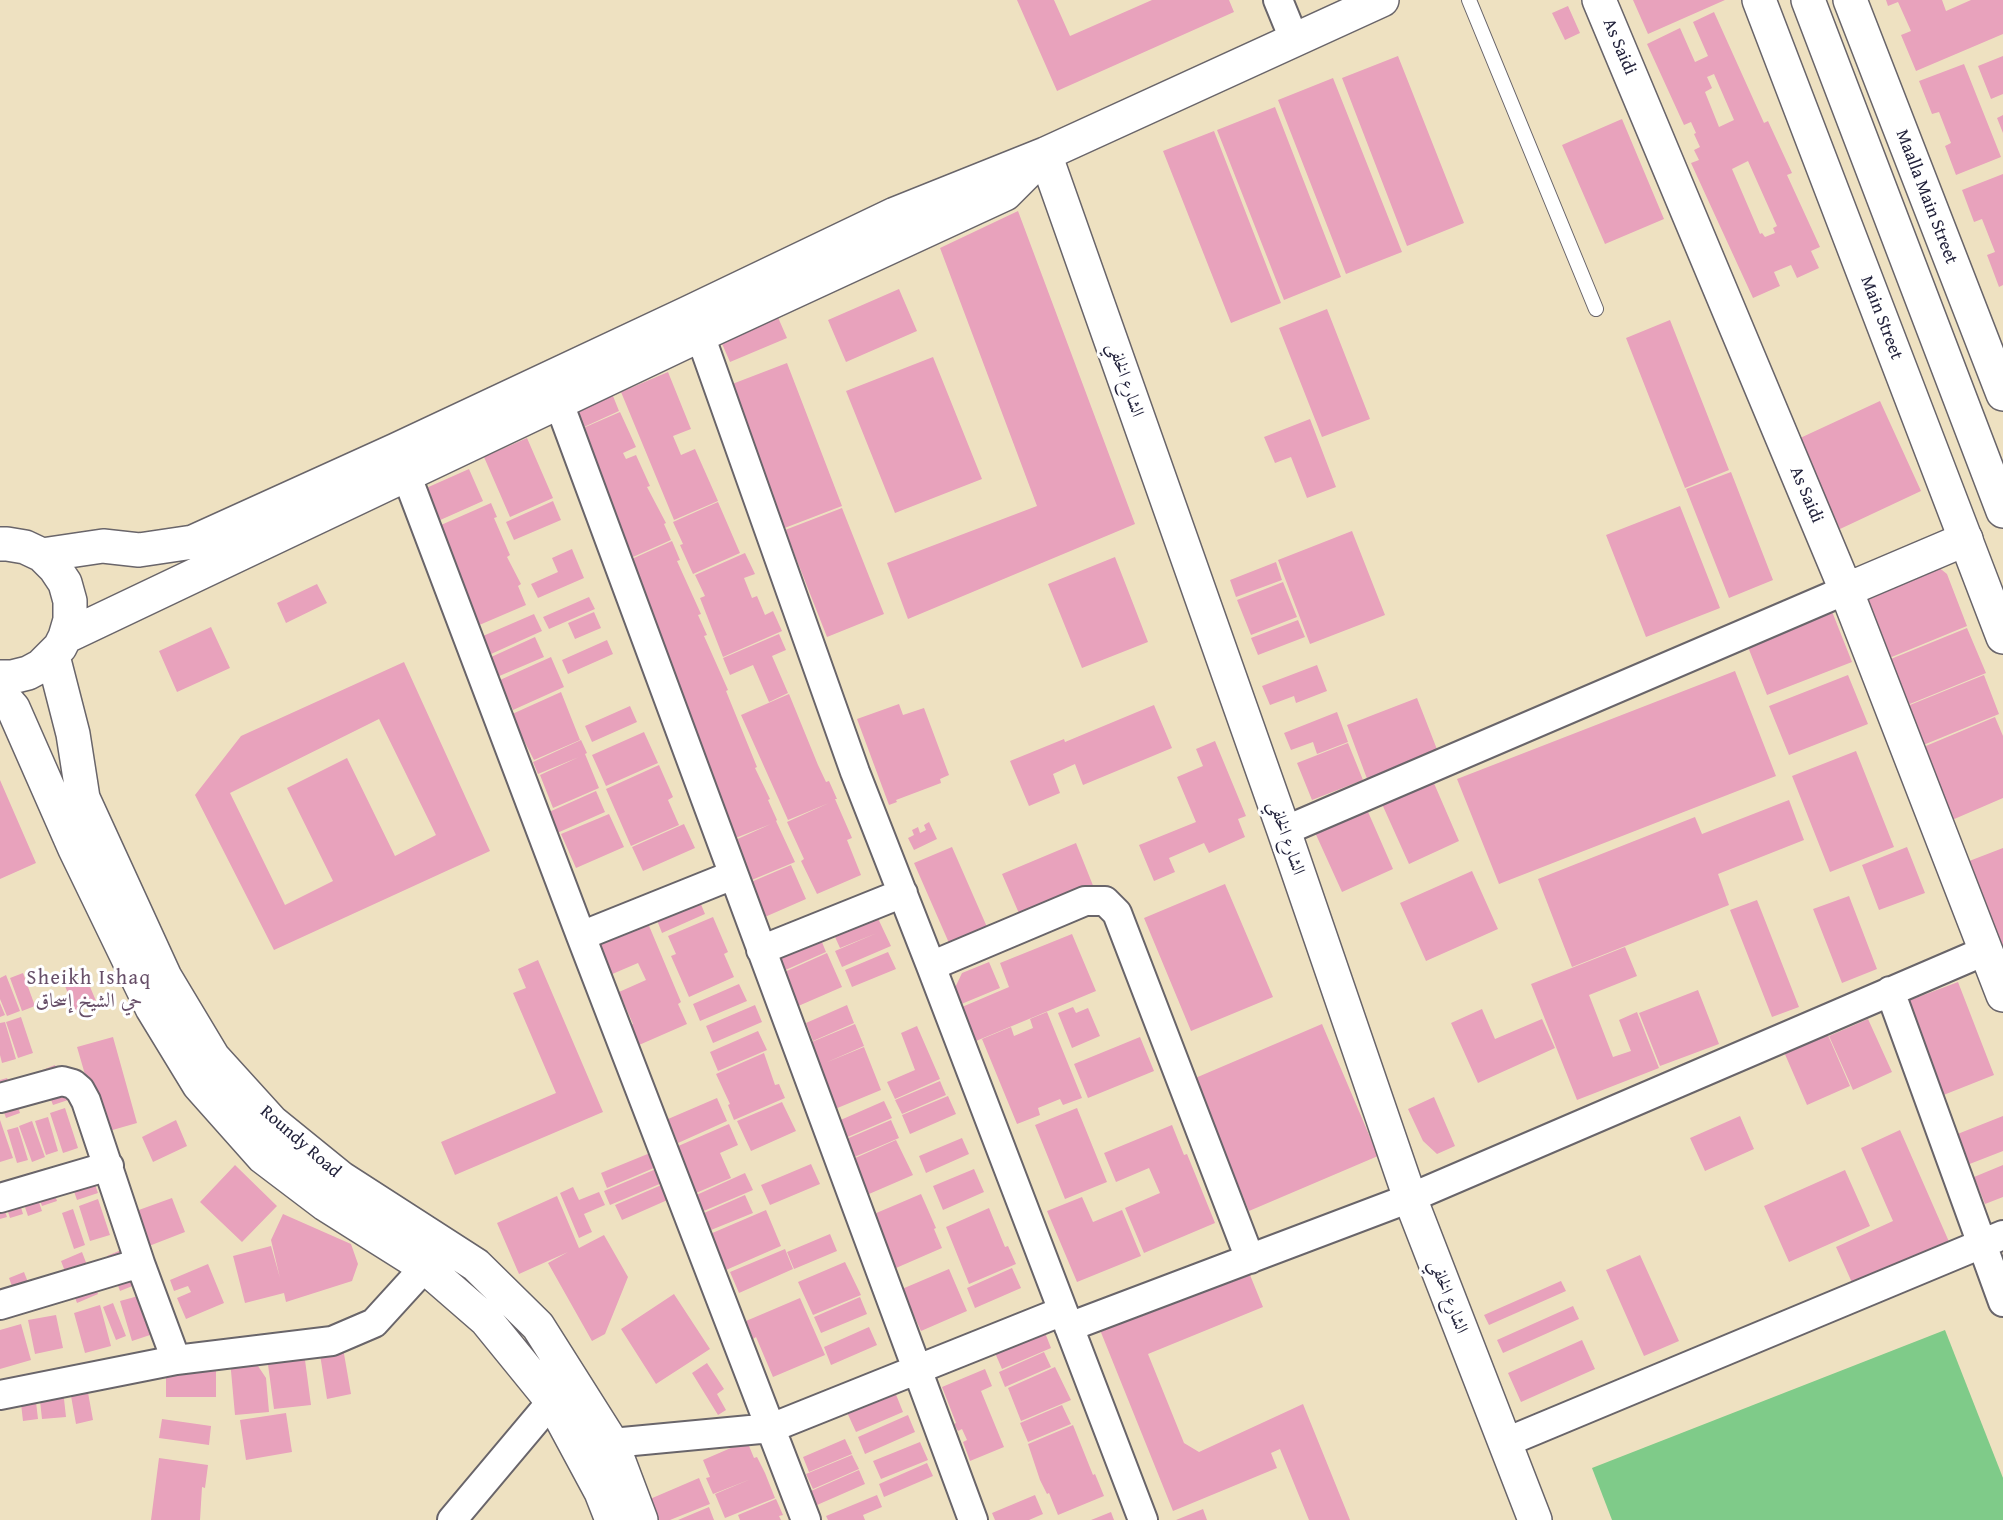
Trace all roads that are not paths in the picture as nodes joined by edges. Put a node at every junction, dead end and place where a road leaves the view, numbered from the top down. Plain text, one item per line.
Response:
1 (1278, 0) edge
2 (1382, 0) edge
3 (1469, 0) edge
4 (1599, 0) edge
5 (1759, 0) edge
6 (1808, 0) edge
7 (1850, 0) edge
8 (1294, 39) junction
9 (1045, 154) junction
10 (1923, 300) junction
11 (1596, 309) dead end
12 (1880, 315) junction
13 (694, 324) junction
14 (2003, 394) edge
15 (559, 403) junction
16 (401, 462) junction
17 (2003, 511) edge
18 (1966, 539) junction
19 (2, 542) edge
20 (42, 555) junction
21 (1846, 590) junction
22 (2003, 637) edge
23 (59, 646) junction
24 (0, 677) edge
25 (0, 693) edge
26 (1284, 831) junction
27 (733, 875) junction
28 (903, 893) junction
29 (580, 936) junction
30 (761, 950) junction
31 (1985, 951) junction
32 (931, 966) junction
33 (1890, 991) junction
34 (2003, 995) edge
35 (0, 1098) edge
36 (109, 1166) junction
37 (1410, 1197) junction
38 (0, 1198) edge
39 (1992, 1240) edge
40 (1250, 1259) junction
41 (140, 1263) junction
42 (425, 1267) junction
43 (2003, 1302) edge
44 (0, 1305) edge
45 (1066, 1319) junction
46 (176, 1360) junction
47 (917, 1370) junction
48 (0, 1395) edge
49 (552, 1401) junction
50 (771, 1428) junction
51 (612, 1443) junction
52 (1504, 1443) junction
53 (452, 1520) edge
54 (612, 1520) edge
55 (640, 1520) edge
56 (806, 1520) edge
57 (974, 1520) edge
58 (1143, 1520) edge
59 (1535, 1520) edge

1 - 8 street
2 - 8 street
3 - 11 lane
4 - 21 street, As Saidi
5 - 12 street, Main Street
6 - 10 street
7 - 14 street, Maalla Main Street
8 - 9 street
9 - 13 street
9 - 26 street, الشارع الخلفي
10 - 12 street
10 - 17 street
12 - 18 street, Main Street
13 - 15 street
13 - 16 street
13 - 28 street
15 - 16 street
15 - 27 street
16 - 20 street
16 - 23 street
16 - 29 street
18 - 21 street
18 - 22 street, Main Street
19 - 20 street
20 - 23 street
21 - 26 street
21 - 31 street, As Saidi
23 - 24 street
23 - 51 street, Roundy Road
25 - 42 street, Roundy Road
26 - 37 street, الشارع الخلفي
27 - 29 street
27 - 30 street
28 - 30 street
28 - 32 street
29 - 50 street
30 - 47 street
31 - 33 street
31 - 34 street, As Saidi
32 - 40 street
32 - 45 street
33 - 37 street
33 - 39 street
35 - 36 street
36 - 38 street
36 - 41 street
37 - 40 street
37 - 52 street, الشارع الخلفي
39 - 43 street
39 - 52 street
40 - 45 street
41 - 44 street
41 - 46 street
42 - 46 street
42 - 49 street, Roundy Road
45 - 47 street
45 - 58 street
46 - 48 street
47 - 50 street
47 - 57 street
49 - 53 street
49 - 54 street, Roundy Road
50 - 51 street
50 - 56 street
51 - 55 street, Roundy Road
52 - 59 street, الشارع الخلفي

